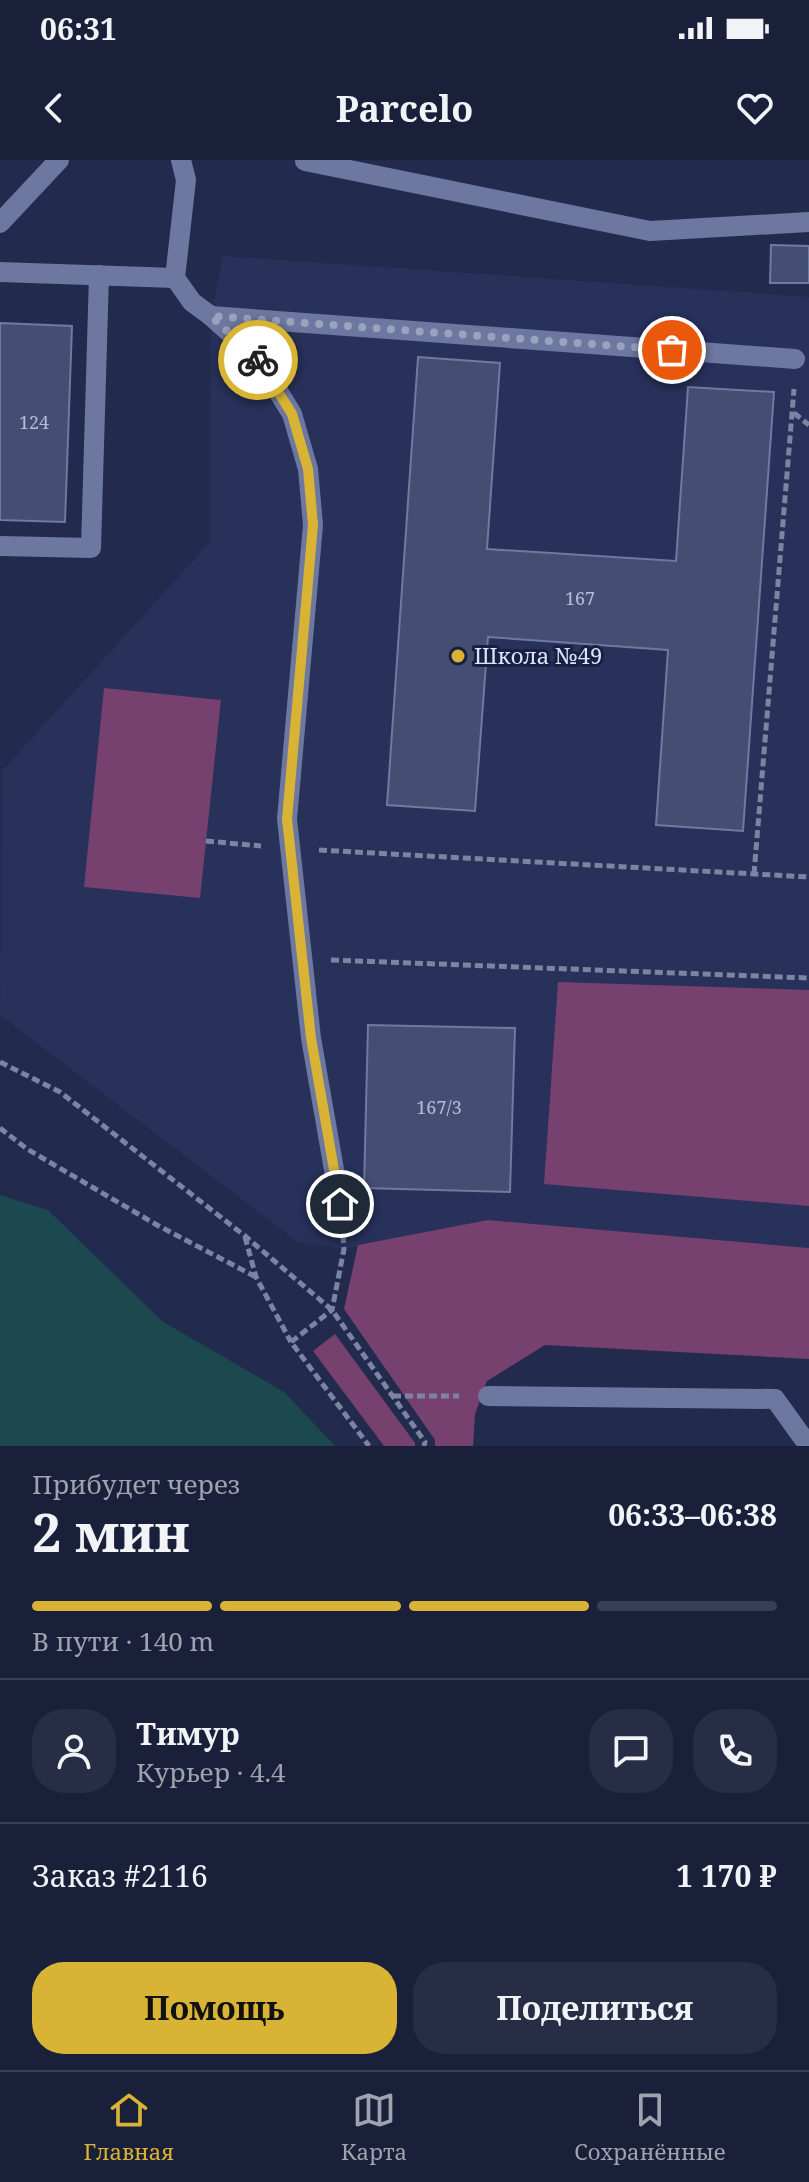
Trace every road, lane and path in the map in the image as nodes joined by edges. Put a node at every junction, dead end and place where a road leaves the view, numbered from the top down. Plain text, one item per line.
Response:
1 (59, 160) edge
2 (181, 160) edge
3 (305, 161) edge
4 (809, 222) edge
5 (0, 223) edge
6 (0, 272) edge
7 (99, 275) junction
8 (175, 278) junction
9 (211, 316) junction
10 (795, 359) joint
11 (794, 412) junction
12 (809, 425) edge
13 (0, 546) edge
14 (206, 841) dead end
15 (290, 848) junction
16 (754, 874) junction
17 (809, 877) edge
18 (302, 959) junction
19 (809, 978) edge
20 (0, 1062) edge
21 (0, 1128) edge
22 (340, 1204) dead end
23 (245, 1236) junction
24 (344, 1249) dead end
25 (256, 1277) junction
26 (332, 1310) junction
27 (291, 1342) junction
28 (392, 1396) junction
29 (488, 1396) joint
30 (809, 1439) edge
31 (369, 1446) edge
32 (424, 1446) edge

1 - 5 lane
2 - 8 lane
3 - 4 lane
6 - 7 lane
7 - 8 lane
7 - 13 lane
8 - 9 lane
9 - 10 lane
9 - 15 lane
10 - 11 path
11 - 12 path
11 - 16 path
14 - 15 path
15 - 16 path
15 - 18 lane
16 - 17 path
18 - 19 path
18 - 22 lane
20 - 23 path
21 - 25 path
23 - 25 path
23 - 26 path
24 - 26 path
25 - 27 path
26 - 27 path
26 - 28 path
27 - 31 path
28 - 29 path
28 - 32 path
29 - 30 lane

